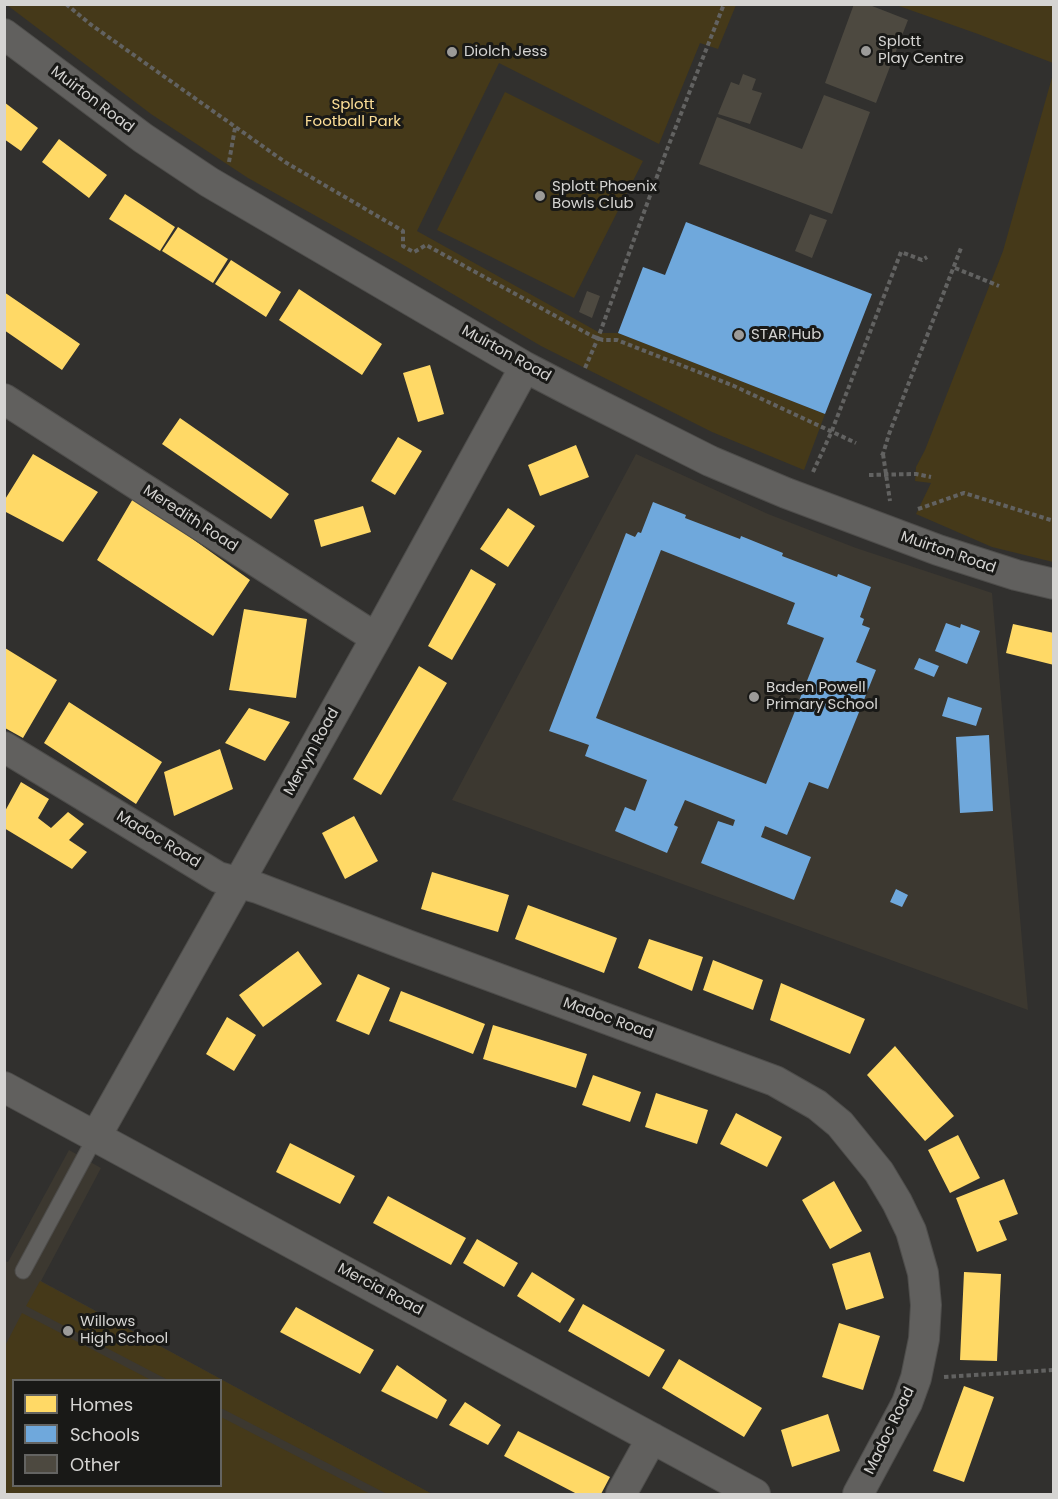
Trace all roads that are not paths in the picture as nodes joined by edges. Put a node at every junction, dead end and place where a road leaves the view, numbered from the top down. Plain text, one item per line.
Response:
1 (4, 34) edge
2 (525, 367) junction
3 (4, 399) edge
4 (1053, 584) edge
5 (376, 638) junction
6 (4, 747) edge
7 (239, 882) junction
8 (4, 1086) edge
9 (96, 1136) junction
10 (23, 1271) dead end
11 (652, 1438) junction
12 (621, 1494) edge
13 (754, 1494) edge
14 (858, 1494) edge

1 - 2 street, Muirton Road
2 - 4 street, Muirton Road
2 - 5 street, Mervyn Road
3 - 5 street, Meredith Road
5 - 7 street, Mervyn Road
6 - 7 street, Madoc Road
7 - 9 street, Mervyn Road
7 - 14 street, Madoc Road
8 - 9 street, Mercia Road
9 - 10 lane
9 - 11 street, Mercia Road
11 - 12 street
11 - 13 street, Mercia Road

